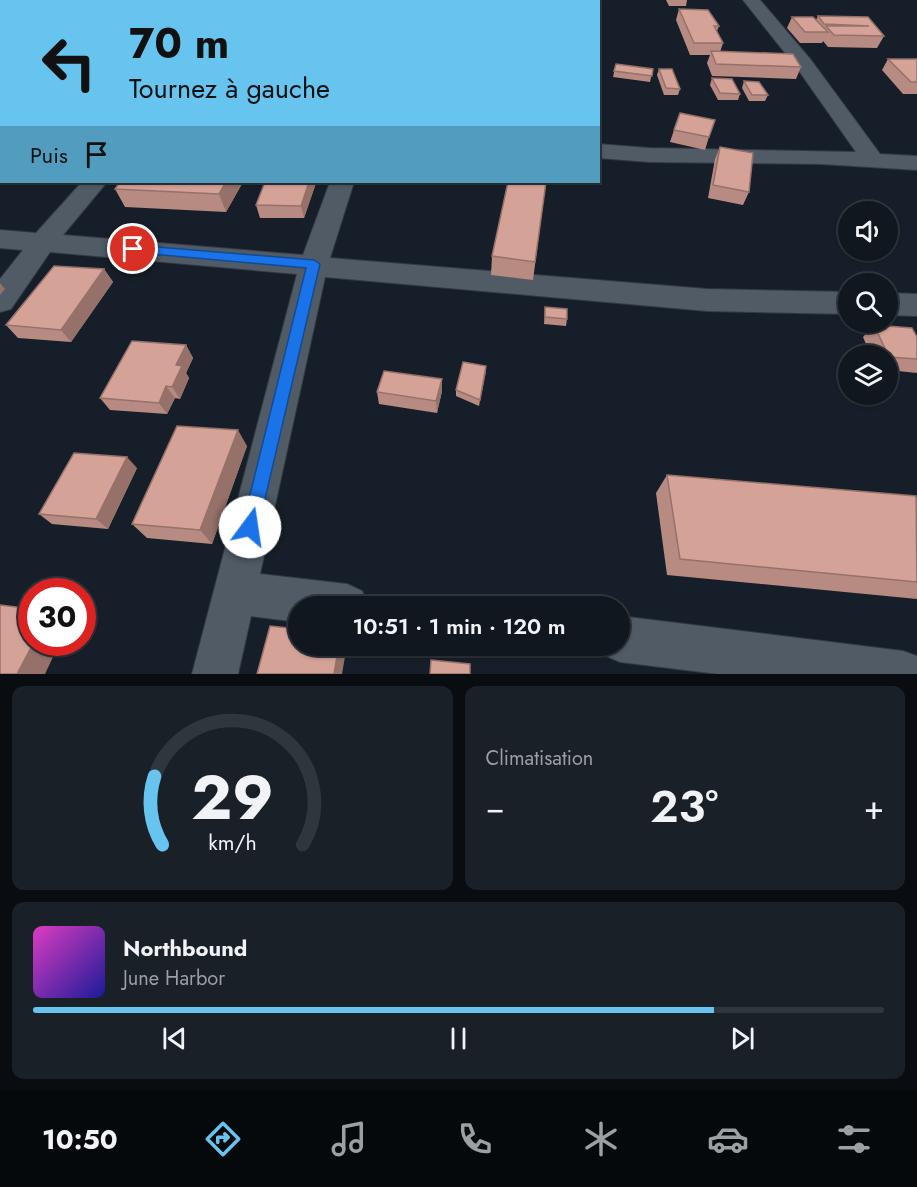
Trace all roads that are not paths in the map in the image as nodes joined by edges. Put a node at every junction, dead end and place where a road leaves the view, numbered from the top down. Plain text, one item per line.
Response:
1 (751, 0) edge
2 (600, 151) edge
3 (873, 159) junction
4 (917, 163) edge
5 (94, 183) edge
6 (342, 183) edge
7 (0, 239) edge
8 (43, 242) junction
9 (314, 264) junction
10 (0, 301) edge
11 (838, 303) edge
12 (898, 304) edge
13 (917, 305) edge
14 (235, 592) junction
15 (288, 599) edge
16 (630, 640) edge
17 (215, 674) edge
18 (903, 674) edge

1 - 3 street
2 - 3 street
3 - 4 street
5 - 8 street
6 - 9 street
7 - 8 street
8 - 9 street
8 - 10 street
9 - 11 street
9 - 14 street
12 - 13 street
14 - 15 street
14 - 17 street
16 - 18 street

